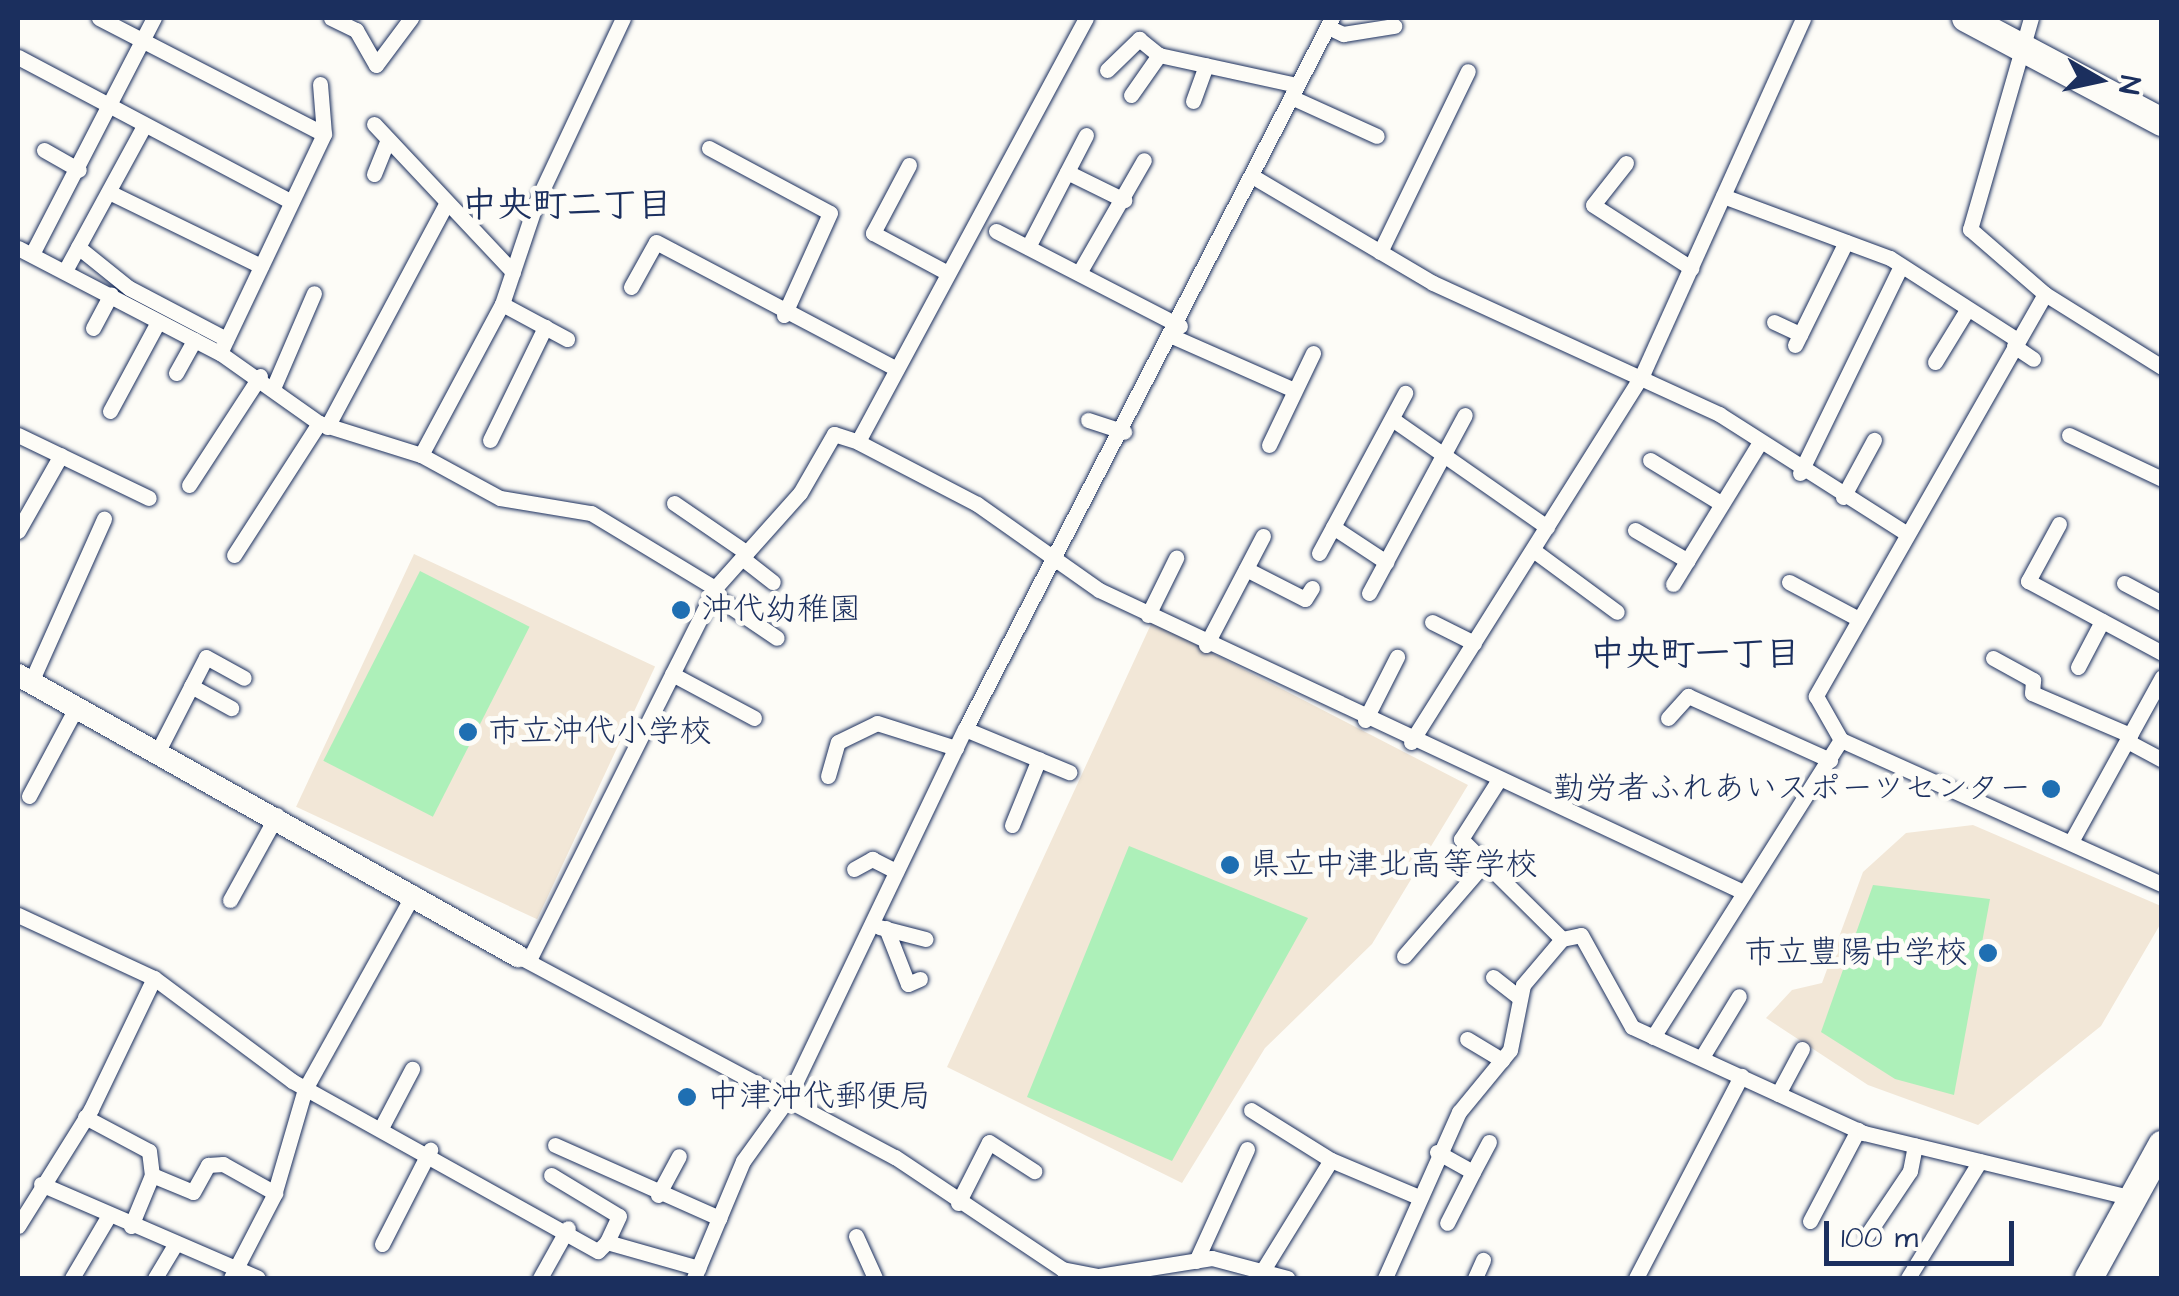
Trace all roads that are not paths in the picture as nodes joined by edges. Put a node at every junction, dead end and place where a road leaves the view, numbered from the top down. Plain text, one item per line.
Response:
1 (99, 18) edge
2 (154, 18) edge
3 (331, 18) edge
4 (411, 18) edge
5 (622, 18) edge
6 (1086, 18) edge
7 (1803, 18) edge
8 (1966, 18) edge
9 (2032, 18) edge
10 (1330, 22) edge
11 (1394, 26) dead end
12 (143, 40) junction
13 (2022, 48) junction
14 (1158, 55) junction
15 (18, 57) edge
16 (1206, 65) junction
17 (1107, 70) dead end
18 (1468, 71) dead end
19 (320, 84) dead end
20 (1294, 91) junction
21 (1131, 96) dead end
22 (1193, 101) dead end
23 (113, 108) junction
24 (2162, 122) edge
25 (374, 124) dead end
26 (144, 126) junction
27 (324, 134) junction
28 (1086, 135) dead end
29 (1377, 136) dead end
30 (387, 142) junction
31 (710, 148) dead end
32 (44, 150) dead end
33 (1144, 160) dead end
34 (1626, 163) dead end
35 (909, 164) dead end
36 (79, 170) junction
37 (1067, 172) junction
38 (374, 174) dead end
39 (1252, 176) junction
40 (109, 192) junction
41 (1723, 196) junction
42 (1124, 200) junction
43 (290, 201) junction
44 (445, 206) junction
45 (996, 230) dead end
46 (1846, 242) junction
47 (78, 247) junction
48 (1028, 247) junction
49 (25, 251) edge
50 (1380, 252) junction
51 (261, 266) junction
52 (1901, 266) junction
53 (1691, 268) junction
54 (66, 269) junction
55 (513, 272) junction
56 (948, 274) junction
57 (1078, 274) junction
58 (632, 287) dead end
59 (111, 294) junction
60 (314, 294) dead end
61 (2045, 294) junction
62 (502, 304) junction
63 (1965, 314) junction
64 (784, 316) junction
65 (158, 322) junction
66 (1774, 322) dead end
67 (93, 328) dead end
68 (546, 328) junction
69 (1177, 332) junction
70 (566, 339) dead end
71 (194, 340) junction
72 (2016, 343) junction
73 (223, 346) junction
74 (1312, 353) dead end
75 (2033, 359) dead end
76 (1935, 362) dead end
77 (2162, 367) edge
78 (897, 368) junction
79 (1643, 373) junction
80 (176, 374) dead end
81 (260, 376) junction
82 (274, 386) junction
83 (1294, 390) junction
84 (1405, 393) dead end
85 (110, 412) dead end
86 (1465, 416) dead end
87 (1392, 419) junction
88 (1088, 420) dead end
89 (323, 425) junction
90 (1124, 432) junction
91 (18, 434) edge
92 (2069, 434) dead end
93 (490, 440) dead end
94 (1874, 440) dead end
95 (858, 442) junction
96 (1760, 442) junction
97 (1269, 445) dead end
98 (61, 455) junction
99 (421, 455) junction
100 (1444, 455) junction
101 (1650, 460) dead end
102 (1800, 474) junction
103 (2162, 480) edge
104 (189, 485) dead end
105 (1842, 497) junction
106 (148, 498) dead end
107 (674, 503) dead end
108 (1722, 504) junction
109 (104, 519) dead end
110 (2059, 524) dead end
111 (1548, 527) junction
112 (1333, 528) junction
113 (1636, 530) dead end
114 (18, 531) edge
115 (1906, 533) junction
116 (1263, 536) dead end
117 (1533, 550) junction
118 (1319, 553) dead end
119 (234, 555) dead end
120 (744, 556) junction
121 (1176, 558) dead end
122 (1688, 560) junction
123 (1386, 562) junction
124 (1054, 563) junction
125 (1246, 569) junction
126 (773, 582) dead end
127 (1789, 582) dead end
128 (2124, 583) dead end
129 (1673, 584) dead end
130 (1312, 588) dead end
131 (714, 591) junction
132 (1370, 593) dead end
133 (2162, 603) edge
134 (1617, 612) dead end
135 (1148, 615) junction
136 (1857, 618) junction
137 (2102, 621) junction
138 (1432, 622) dead end
139 (777, 638) dead end
140 (1474, 644) junction
141 (1206, 645) junction
142 (2162, 654) edge
143 (1397, 657) dead end
144 (1993, 658) dead end
145 (2078, 667) dead end
146 (672, 674) junction
147 (2162, 677) edge
148 (21, 678) edge
149 (244, 678) dead end
150 (191, 686) junction
151 (77, 706) junction
152 (231, 708) dead end
153 (754, 718) dead end
154 (1668, 718) dead end
155 (1364, 720) junction
156 (965, 729) junction
157 (2128, 738) junction
158 (1841, 740) junction
159 (1412, 742) junction
160 (956, 748) junction
161 (159, 749) junction
162 (1040, 760) junction
163 (1830, 760) junction
164 (2162, 760) edge
165 (1068, 772) dead end
166 (828, 776) dead end
167 (1498, 781) junction
168 (29, 796) dead end
169 (277, 815) junction
170 (1012, 825) dead end
171 (2072, 840) junction
172 (1482, 867) junction
173 (854, 869) dead end
174 (896, 871) junction
175 (2162, 884) edge
176 (1743, 892) junction
177 (414, 893) junction
178 (230, 900) dead end
179 (18, 916) edge
180 (878, 926) junction
181 (925, 939) dead end
182 (1562, 939) junction
183 (1404, 956) dead end
184 (523, 958) junction
185 (1493, 976) dead end
186 (154, 978) junction
187 (920, 979) dead end
188 (1738, 996) dead end
189 (1519, 997) junction
190 (1653, 1037) junction
191 (1467, 1039) dead end
192 (1802, 1048) dead end
193 (1702, 1057) junction
194 (1502, 1060) junction
195 (412, 1069) dead end
196 (1741, 1076) junction
197 (305, 1089) junction
198 (1778, 1094) junction
199 (787, 1100) junction
200 (1251, 1110) dead end
201 (85, 1117) junction
202 (381, 1128) junction
203 (1858, 1130) junction
204 (1489, 1142) dead end
205 (555, 1145) dead end
206 (2162, 1145) edge
207 (1915, 1146) junction
208 (430, 1150) junction
209 (1247, 1150) dead end
210 (1437, 1152) junction
211 (679, 1156) dead end
212 (1330, 1160) junction
213 (1980, 1161) junction
214 (1034, 1171) dead end
215 (1473, 1172) junction
216 (152, 1175) junction
217 (551, 1176) dead end
218 (41, 1184) junction
219 (275, 1192) junction
220 (658, 1195) junction
221 (1414, 1195) junction
222 (2133, 1198) junction
223 (958, 1203) junction
224 (108, 1218) junction
225 (719, 1218) junction
226 (1810, 1221) dead end
227 (1447, 1224) dead end
228 (18, 1226) edge
229 (131, 1226) junction
230 (568, 1228) junction
231 (1866, 1235) dead end
232 (856, 1236) dead end
233 (607, 1242) junction
234 (176, 1244) junction
235 (382, 1244) dead end
236 (1483, 1260) dead end
237 (1196, 1261) junction
238 (1263, 1270) junction
239 (235, 1272) edge
240 (696, 1273) edge
241 (1083, 1276) edge
242 (72, 1278) edge
243 (155, 1278) edge
244 (258, 1278) edge
245 (540, 1278) edge
246 (881, 1278) edge
247 (1286, 1278) edge
248 (1385, 1278) edge
249 (1475, 1278) edge
250 (1636, 1278) edge
251 (1908, 1278) edge
252 (2090, 1278) edge

1 - 12 street
2 - 12 street
3 - 4 street
5 - 55 street
6 - 56 street
7 - 41 street
8 - 13 highway
9 - 13 street
10 - 11 street
10 - 20 street
12 - 23 street
12 - 27 street
13 - 24 highway
13 - 61 street
14 - 16 street
14 - 17 street
14 - 21 street
15 - 23 street
16 - 20 street
16 - 22 street
18 - 50 street
19 - 27 street
20 - 29 street
20 - 39 street
23 - 26 street
23 - 36 street
25 - 30 street
26 - 40 street
26 - 43 street
27 - 43 street
28 - 37 street
30 - 38 street
30 - 44 street
31 - 64 street
32 - 36 street
33 - 42 street
34 - 53 street
35 - 56 street
36 - 49 street
37 - 42 street
37 - 48 street
39 - 50 street
39 - 69 street
40 - 47 street
40 - 51 street
41 - 46 street
41 - 53 street
42 - 57 street
43 - 51 street
44 - 55 street
44 - 89 street
45 - 48 street
46 - 52 street
46 - 66 street
47 - 54 street
47 - 73 street
48 - 57 street
49 - 54 street
50 - 79 street
51 - 73 street
52 - 63 street
52 - 102 street
53 - 79 street
54 - 59 street
55 - 62 street
56 - 78 street
57 - 69 street
58 - 64 street
59 - 65 street
59 - 67 street
60 - 82 street
61 - 72 street
61 - 77 street
62 - 68 street
62 - 99 street
63 - 72 street
63 - 76 street
64 - 78 street
65 - 71 street
65 - 85 street
68 - 70 street
68 - 93 street
69 - 83 street
69 - 90 street
71 - 73 street
71 - 80 street
72 - 75 street
72 - 115 street
73 - 81 street
74 - 83 street
78 - 95 street
79 - 96 street
79 - 111 street
81 - 82 street
81 - 104 street
82 - 89 street
83 - 97 street
84 - 87 street
86 - 100 street
87 - 100 street
87 - 112 street
88 - 90 street
89 - 99 street
89 - 119 street
90 - 124 street
91 - 98 street
92 - 103 street
94 - 105 street
95 - 120 street
95 - 124 street
96 - 102 street
96 - 108 street
98 - 106 street
98 - 114 street
99 - 131 street
100 - 111 street
100 - 123 street
101 - 108 street
102 - 105 street
105 - 115 street
107 - 120 street
108 - 122 street
109 - 148 street
110 - 137 street
111 - 117 street
112 - 118 street
112 - 123 street
113 - 122 street
115 - 136 street
116 - 125 street
117 - 134 street
117 - 140 street
120 - 126 street
120 - 131 street
121 - 135 street
122 - 129 street
123 - 132 street
124 - 135 street
124 - 156 street
125 - 130 street
125 - 141 street
127 - 136 street
128 - 133 street
131 - 139 street
131 - 146 street
135 - 141 street
136 - 158 street
137 - 142 street
137 - 145 street
138 - 140 street
140 - 159 street
141 - 155 street
143 - 155 street
144 - 157 street
146 - 153 street
146 - 184 street
147 - 157 street
148 - 151 street
149 - 150 street
150 - 152 street
150 - 161 street
151 - 161 street
151 - 168 street
154 - 163 street
155 - 159 street
156 - 160 street
156 - 162 street
157 - 164 street
157 - 171 street
158 - 163 street
158 - 171 street
159 - 167 street
160 - 166 street
160 - 174 street
161 - 169 street
162 - 165 street
162 - 170 street
163 - 176 street
167 - 172 street
167 - 176 street
169 - 177 street
169 - 178 street
171 - 175 street
172 - 182 street
172 - 183 street
173 - 174 street
174 - 180 street
176 - 190 street
177 - 184 street
177 - 197 street
179 - 186 street
180 - 181 street
180 - 187 street
180 - 199 street
182 - 189 street
182 - 190 street
184 - 199 street
185 - 189 street
186 - 197 street
186 - 201 street
188 - 193 street
189 - 194 street
190 - 193 street
191 - 194 street
192 - 198 street
193 - 196 street
194 - 210 street
195 - 202 street
196 - 198 street
196 - 250 street
197 - 202 street
197 - 219 street
198 - 203 street
199 - 223 street
199 - 225 street
200 - 212 street
201 - 216 street
201 - 218 street
202 - 208 street
203 - 207 street
203 - 226 street
204 - 215 street
205 - 220 street
206 - 222 highway
207 - 213 street
207 - 231 street
208 - 230 street
208 - 235 street
209 - 237 street
210 - 215 street
210 - 221 street
211 - 220 street
212 - 221 street
212 - 238 street
213 - 222 street
213 - 251 street
214 - 223 street
215 - 227 street
216 - 219 street
216 - 229 street
217 - 233 street
218 - 224 street
218 - 228 street
219 - 239 street
220 - 225 street
221 - 248 street
222 - 252 highway
223 - 241 street
224 - 229 street
224 - 242 street
225 - 240 street
229 - 234 street
230 - 233 street
230 - 245 street
232 - 246 street
233 - 240 street
234 - 239 street
234 - 243 street
236 - 249 street
237 - 238 street
237 - 241 street
238 - 247 street
239 - 244 street

